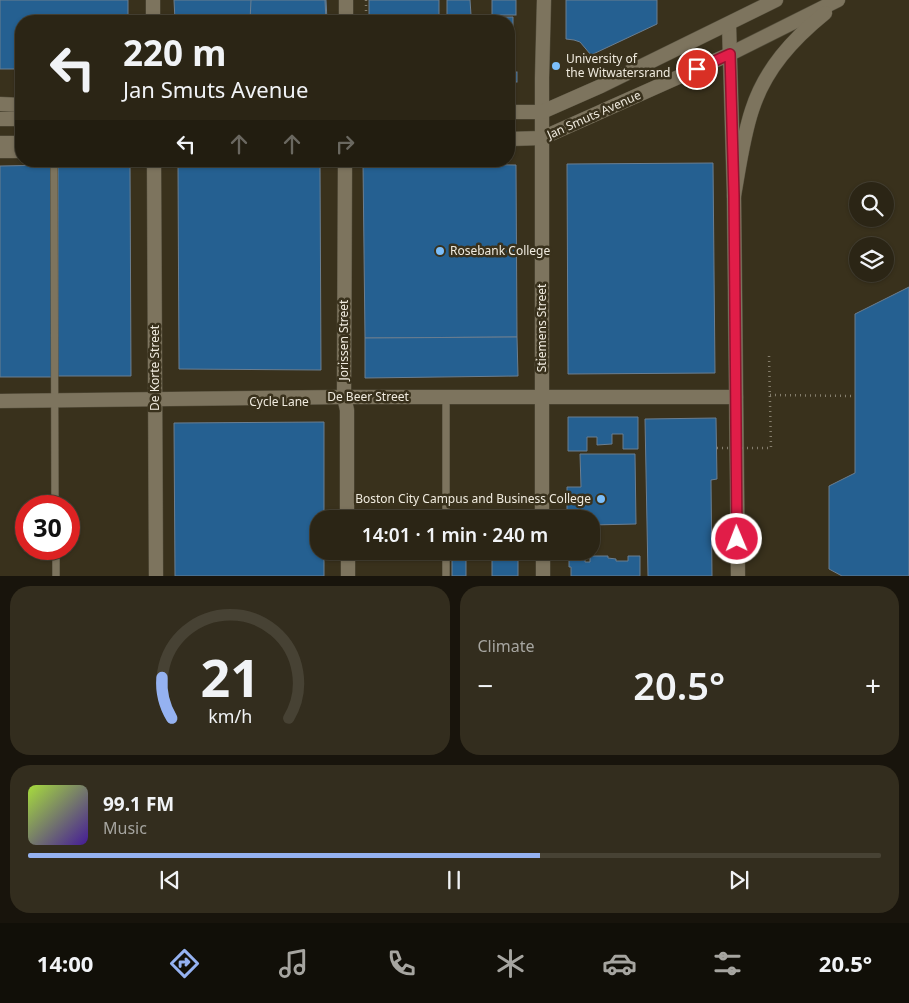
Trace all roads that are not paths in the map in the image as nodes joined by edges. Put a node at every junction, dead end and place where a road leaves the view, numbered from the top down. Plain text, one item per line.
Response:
1 (153, 0) edge
2 (346, 0) edge
3 (544, 0) edge
4 (776, 0) edge
5 (840, 0) edge
6 (153, 15) edge
7 (346, 15) edge
8 (728, 24) junction
9 (730, 54) junction
10 (0, 104) edge
11 (15, 105) edge
12 (515, 112) edge
13 (542, 112) junction
14 (0, 119) edge
15 (15, 119) edge
16 (542, 138) junction
17 (515, 139) edge
18 (0, 143) edge
19 (15, 143) edge
20 (0, 151) edge
21 (15, 152) edge
22 (54, 167) edge
23 (154, 167) edge
24 (345, 167) edge
25 (734, 196) junction
26 (446, 396) junction
27 (542, 396) junction
28 (344, 397) junction
29 (736, 397) junction
30 (155, 398) junction
31 (0, 400) edge
32 (55, 400) junction
33 (55, 495) edge
34 (347, 510) edge
35 (446, 510) edge
36 (542, 510) edge
37 (56, 560) edge
38 (348, 560) edge
39 (446, 560) edge
40 (543, 560) edge
41 (56, 576) edge
42 (156, 576) edge
43 (348, 576) edge
44 (446, 576) edge
45 (543, 576) edge
46 (738, 576) edge

1 - 6 street
2 - 7 street
3 - 13 street, Stiemens Street
4 - 8 street, Jan Smuts Avenue
5 - 9 street, Jan Smuts Avenue
5 - 25 street
8 - 9 street
8 - 13 street, Jan Smuts Avenue
9 - 16 street, Jan Smuts Avenue
9 - 25 street
10 - 11 street
12 - 13 street, Jan Smuts Avenue
13 - 16 street, Stiemens Street
14 - 15 street
16 - 17 street, Jan Smuts Avenue
16 - 27 street, Stiemens Street
18 - 19 street
20 - 21 street
22 - 32 lane
23 - 30 street, De Korte Street
24 - 28 street, Jorissen Street
25 - 29 street
26 - 27 street, De Beer Street
26 - 28 street, De Beer Street
26 - 35 lane
27 - 29 street, De Beer Street
27 - 36 street, Stiemens Street
28 - 30 street, De Beer Street
28 - 34 street, Jorissen Street
29 - 46 street
30 - 32 street, De Beer Street
30 - 42 street, De Korte Street
31 - 32 street, De Beer Street
32 - 33 lane
37 - 41 lane
38 - 43 street
39 - 44 lane
40 - 45 street

